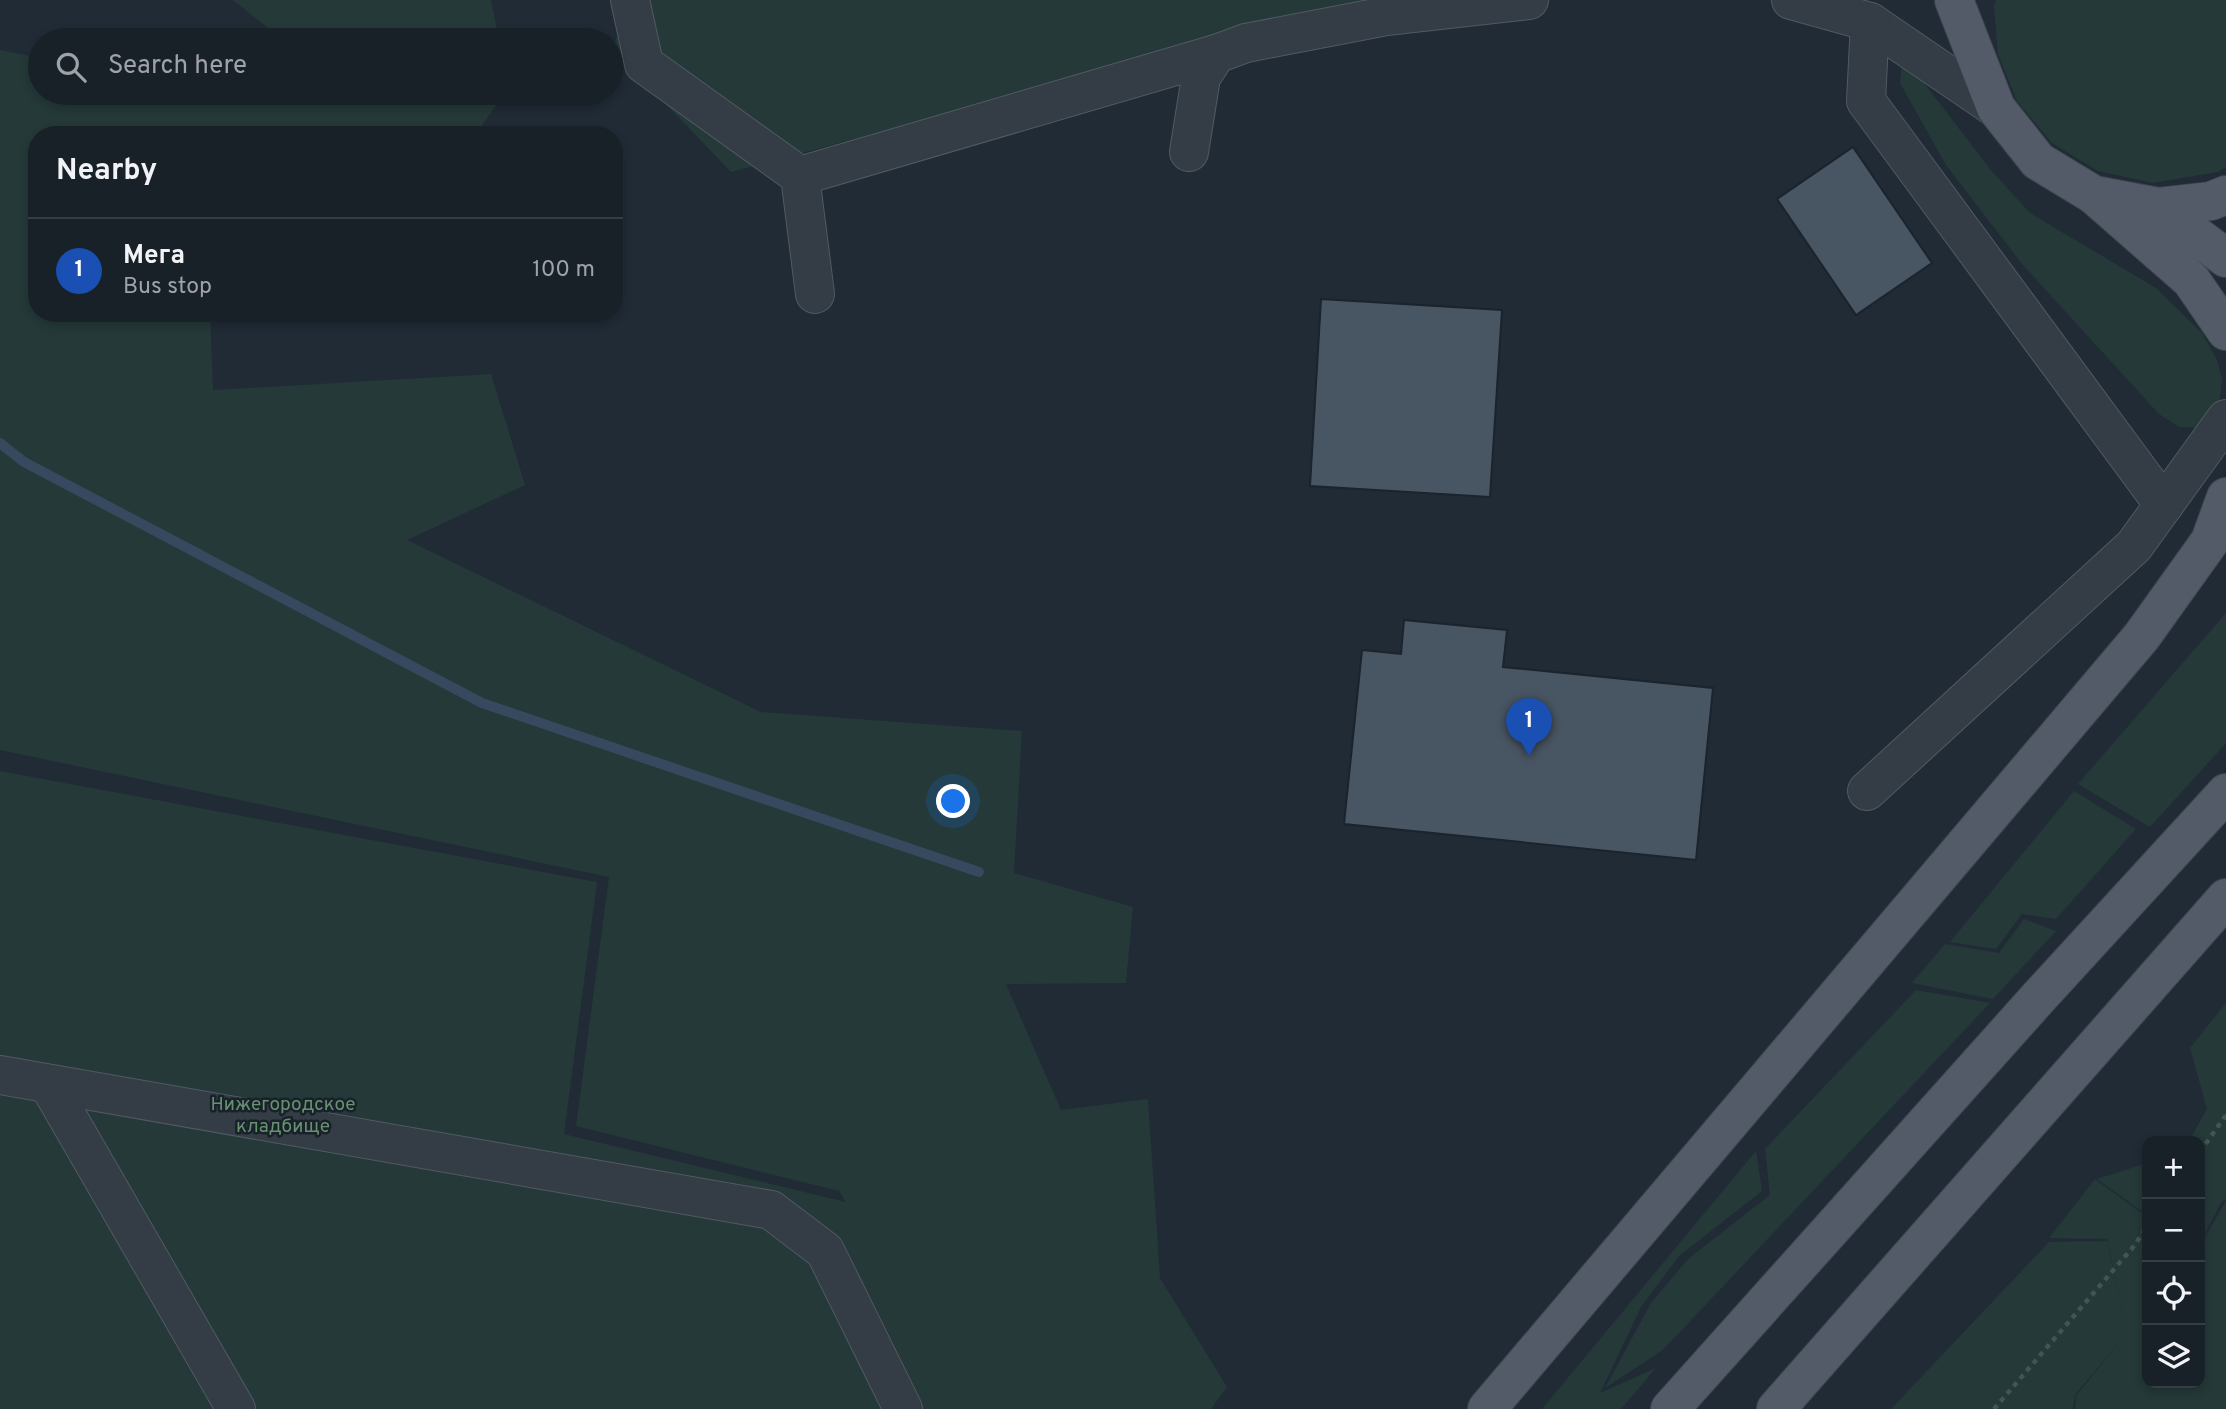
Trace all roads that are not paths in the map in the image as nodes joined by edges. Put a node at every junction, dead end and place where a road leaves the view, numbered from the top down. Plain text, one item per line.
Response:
1 (630, 0) edge
2 (1529, 0) edge
3 (1791, 0) edge
4 (1954, 0) edge
5 (1976, 0) edge
6 (1870, 22) junction
7 (1216, 54) junction
8 (1978, 58) junction
9 (1996, 108) junction
10 (1189, 152) dead end
11 (800, 176) junction
12 (2094, 195) junction
13 (2226, 195) edge
14 (2158, 207) junction
15 (2226, 258) edge
16 (814, 294) dead end
17 (2226, 331) edge
18 (2226, 419) edge
19 (2226, 497) edge
20 (2164, 505) junction
21 (2218, 536) edge
22 (1867, 791) dead end
23 (2226, 793) edge
24 (2226, 898) edge
25 (0, 1075) edge
26 (49, 1085) junction
27 (236, 1409) edge
28 (903, 1409) edge
29 (1487, 1409) edge
30 (1670, 1409) edge
31 (1776, 1409) edge

1 - 11 lane
2 - 7 lane
3 - 6 lane
4 - 8 main road
5 - 8 main road
6 - 9 lane
6 - 20 lane
7 - 10 lane
7 - 11 lane
8 - 9 main road
9 - 12 main road
11 - 16 lane
12 - 14 main road
12 - 17 main road
13 - 14 main road
14 - 15 main road
18 - 20 lane
19 - 21 main road
20 - 22 lane
21 - 29 main road
23 - 30 main road
24 - 31 main road
25 - 26 lane
26 - 27 lane
26 - 28 lane

